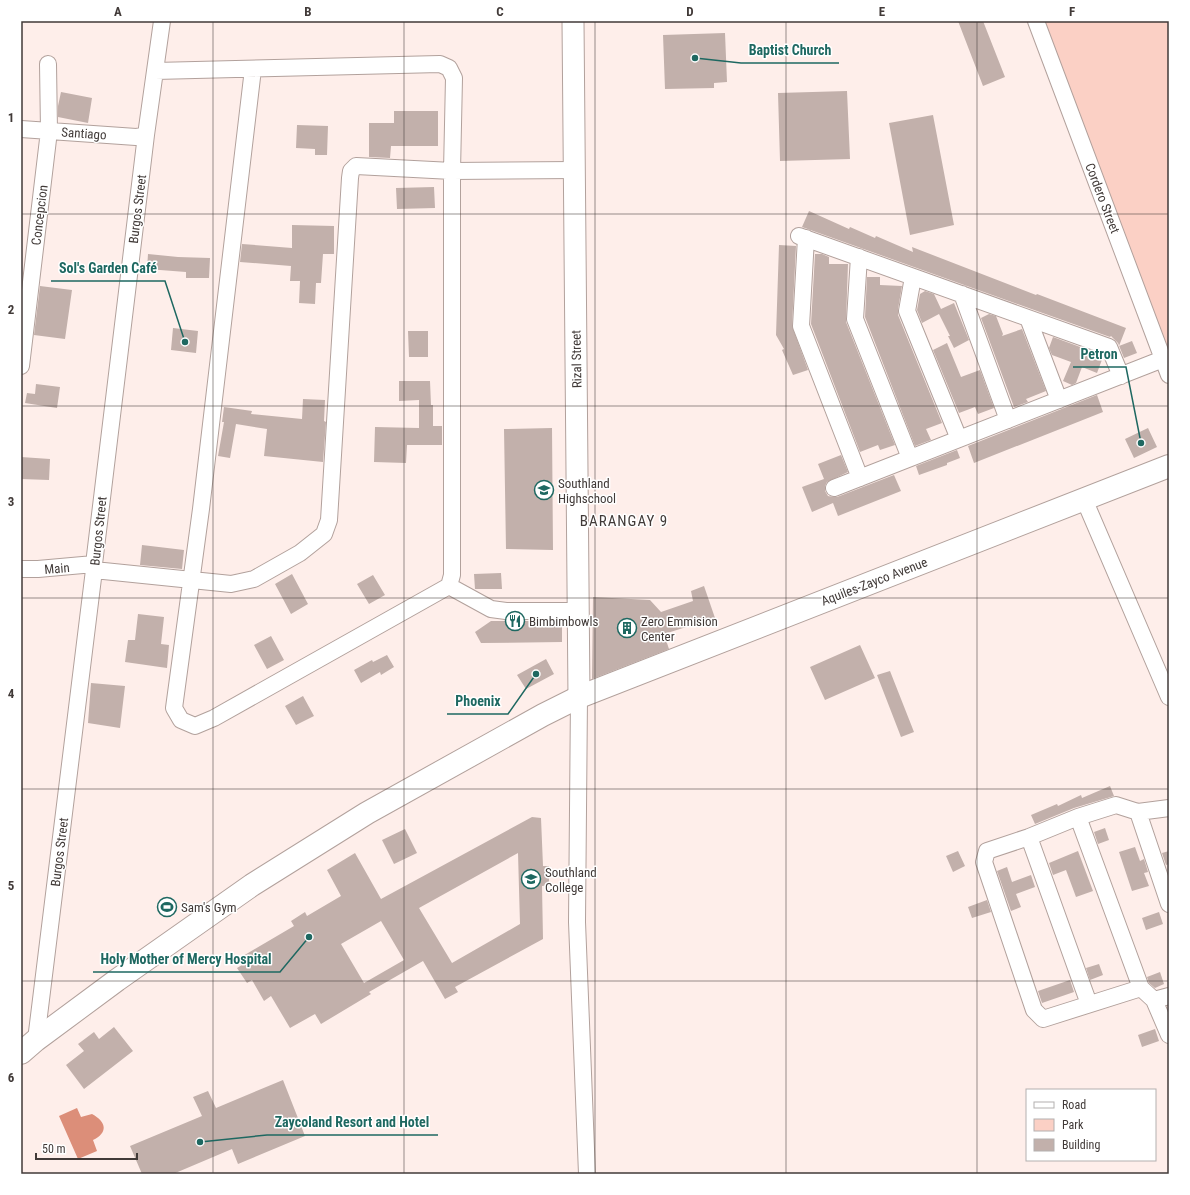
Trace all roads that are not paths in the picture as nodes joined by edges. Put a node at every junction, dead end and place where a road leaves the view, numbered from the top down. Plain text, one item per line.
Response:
1 (162, 21) edge
2 (573, 21) edge
3 (1036, 21) edge
4 (48, 64) dead end
5 (253, 69) junction
6 (155, 71) junction
7 (21, 129) edge
8 (49, 131) junction
9 (146, 135) junction
10 (574, 170) junction
11 (452, 172) junction
12 (859, 257) junction
13 (913, 277) junction
14 (962, 294) junction
15 (1028, 318) junction
16 (1163, 360) junction
17 (21, 366) edge
18 (1169, 375) edge
19 (1122, 376) junction
20 (1059, 400) junction
21 (1008, 420) junction
22 (960, 439) junction
23 (910, 458) junction
24 (1169, 466) edge
25 (860, 478) junction
26 (834, 488) dead end
27 (1084, 499) junction
28 (94, 567) junction
29 (21, 569) edge
30 (192, 580) junction
31 (449, 586) junction
32 (578, 612) junction
33 (579, 697) junction
34 (1169, 697) edge
35 (1169, 808) edge
36 (1138, 812) junction
37 (1078, 817) junction
38 (1029, 837) junction
39 (1169, 904) edge
40 (1141, 988) junction
41 (1162, 998) edge
42 (1089, 1004) junction
43 (1169, 1035) edge
44 (29, 1047) edge
45 (587, 1174) edge

1 - 6 street, Burgos Street
2 - 10 main road, Rizal Street
3 - 16 street, Cordero Street
4 - 8 street, Concepcion
5 - 6 street
5 - 11 street
5 - 30 street
6 - 9 street, Burgos Street
7 - 8 street, Santiago
8 - 9 street, Santiago
8 - 17 street, Concepcion
9 - 28 street, Burgos Street
10 - 11 street, Main
10 - 32 main road, Rizal Street
11 - 30 street, Main
11 - 31 street
12 - 13 street
12 - 23 street
12 - 25 street
13 - 14 street
13 - 22 street
14 - 15 street
14 - 21 street
15 - 19 street
15 - 20 street
16 - 18 street, Cordero Street
16 - 19 street
19 - 20 street
20 - 21 street
21 - 22 street
22 - 23 street
23 - 25 street
24 - 27 highway, Aquiles-Zayco Avenue
25 - 26 street
27 - 33 highway, Aquiles-Zayco Avenue
27 - 34 street
28 - 29 street, Main
28 - 30 street, Main
28 - 44 street, Burgos Street
30 - 31 street
31 - 32 street
32 - 33 main road, Rizal Street
33 - 44 highway, Aquiles-Zayco Avenue
33 - 45 street
35 - 36 street
36 - 37 street
36 - 39 street
37 - 38 street
37 - 40 street
38 - 42 street
38 - 42 street
40 - 41 street
40 - 42 street
41 - 43 street

